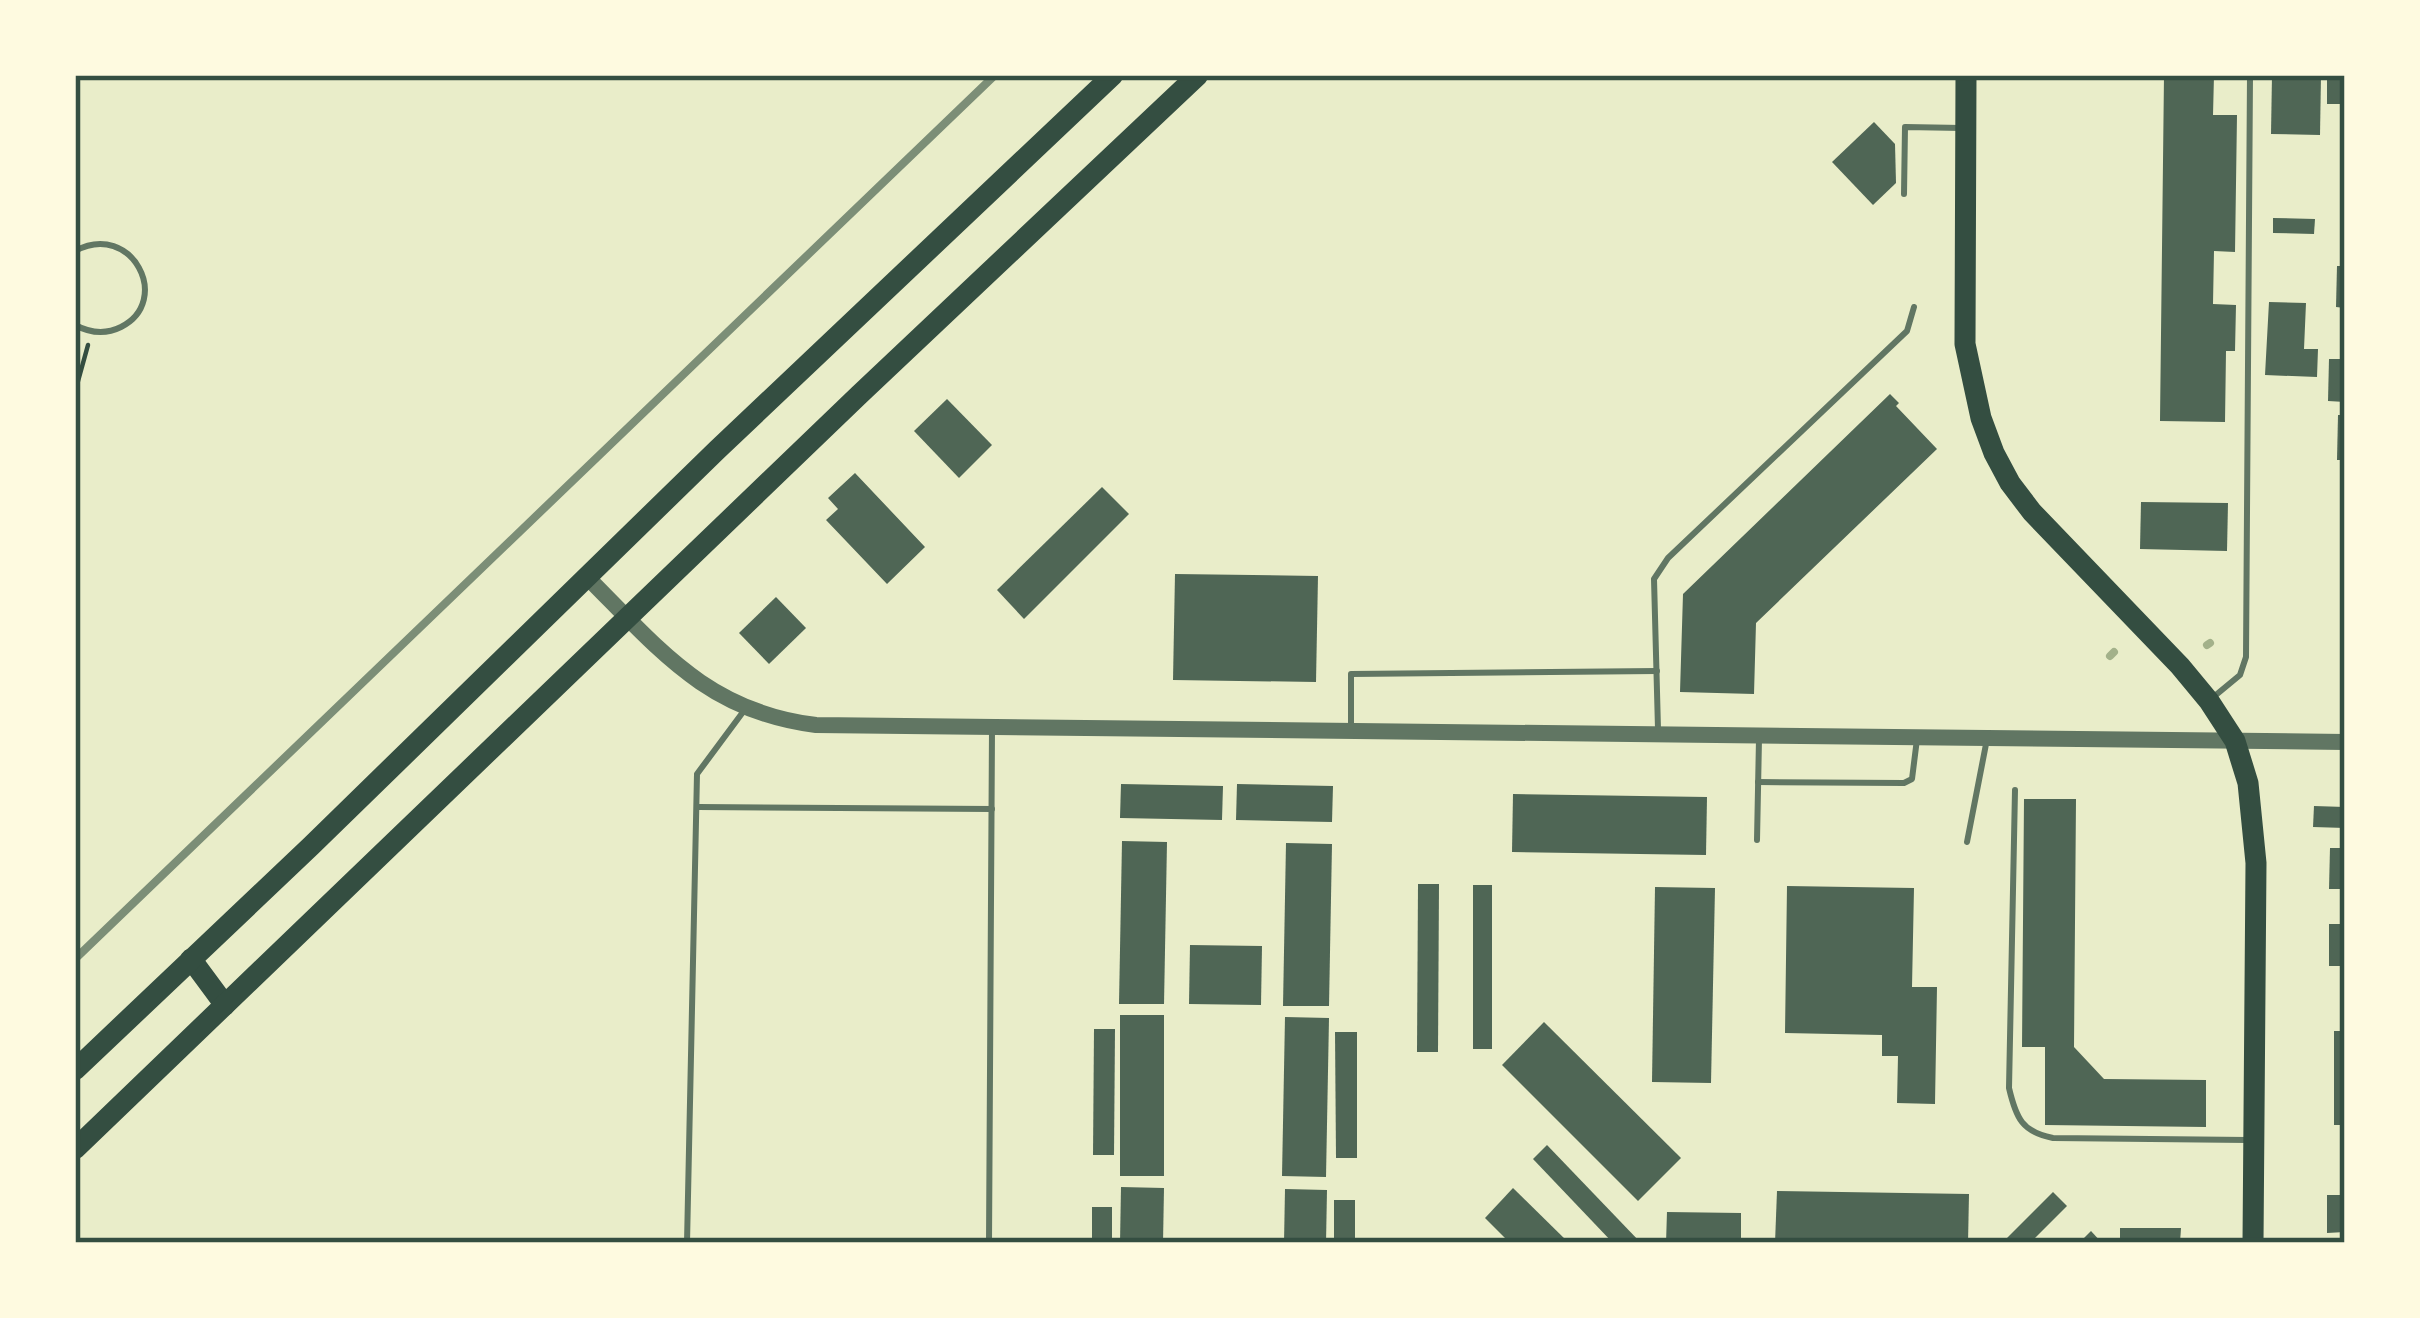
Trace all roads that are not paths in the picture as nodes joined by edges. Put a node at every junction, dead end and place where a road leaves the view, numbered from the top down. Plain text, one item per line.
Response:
1 (1113, 75) edge
2 (1198, 75) edge
3 (1966, 75) edge
4 (2250, 75) edge
5 (1965, 128) junction
6 (1904, 194) dead end
7 (75, 251) edge
8 (1914, 307) dead end
9 (75, 325) edge
10 (587, 577) junction
11 (627, 617) junction
12 (1657, 671) junction
13 (2209, 701) junction
14 (746, 709) junction
15 (992, 726) junction
16 (1351, 730) junction
17 (1658, 734) junction
18 (1759, 736) junction
19 (1917, 737) junction
20 (1987, 738) junction
21 (2235, 741) junction
22 (2345, 742) edge
23 (1758, 782) junction
24 (2015, 790) dead end
25 (698, 807) junction
26 (992, 808) junction
27 (1757, 840) dead end
28 (1967, 842) dead end
29 (191, 959) junction
30 (225, 1005) junction
31 (75, 1070) edge
32 (2254, 1140) junction
33 (75, 1149) edge
34 (687, 1243) edge
35 (989, 1243) edge
36 (2253, 1243) edge

1 - 10 main road
2 - 11 main road
3 - 5 main road
4 - 13 lane
5 - 6 lane
5 - 13 main road
7 - 9 lane
8 - 12 lane
10 - 11 street
10 - 29 main road
11 - 14 street
11 - 30 main road
12 - 16 lane
12 - 17 lane
13 - 21 main road
14 - 15 street
14 - 25 lane
15 - 16 street
15 - 26 lane
16 - 17 street
17 - 18 street
18 - 19 street
18 - 23 lane
19 - 20 street
19 - 23 lane
20 - 21 street
20 - 28 lane
21 - 22 street
21 - 32 main road
23 - 27 lane
24 - 32 lane
25 - 26 lane
25 - 34 lane
26 - 35 lane
29 - 30 main road
29 - 31 main road
30 - 33 main road
32 - 36 main road

